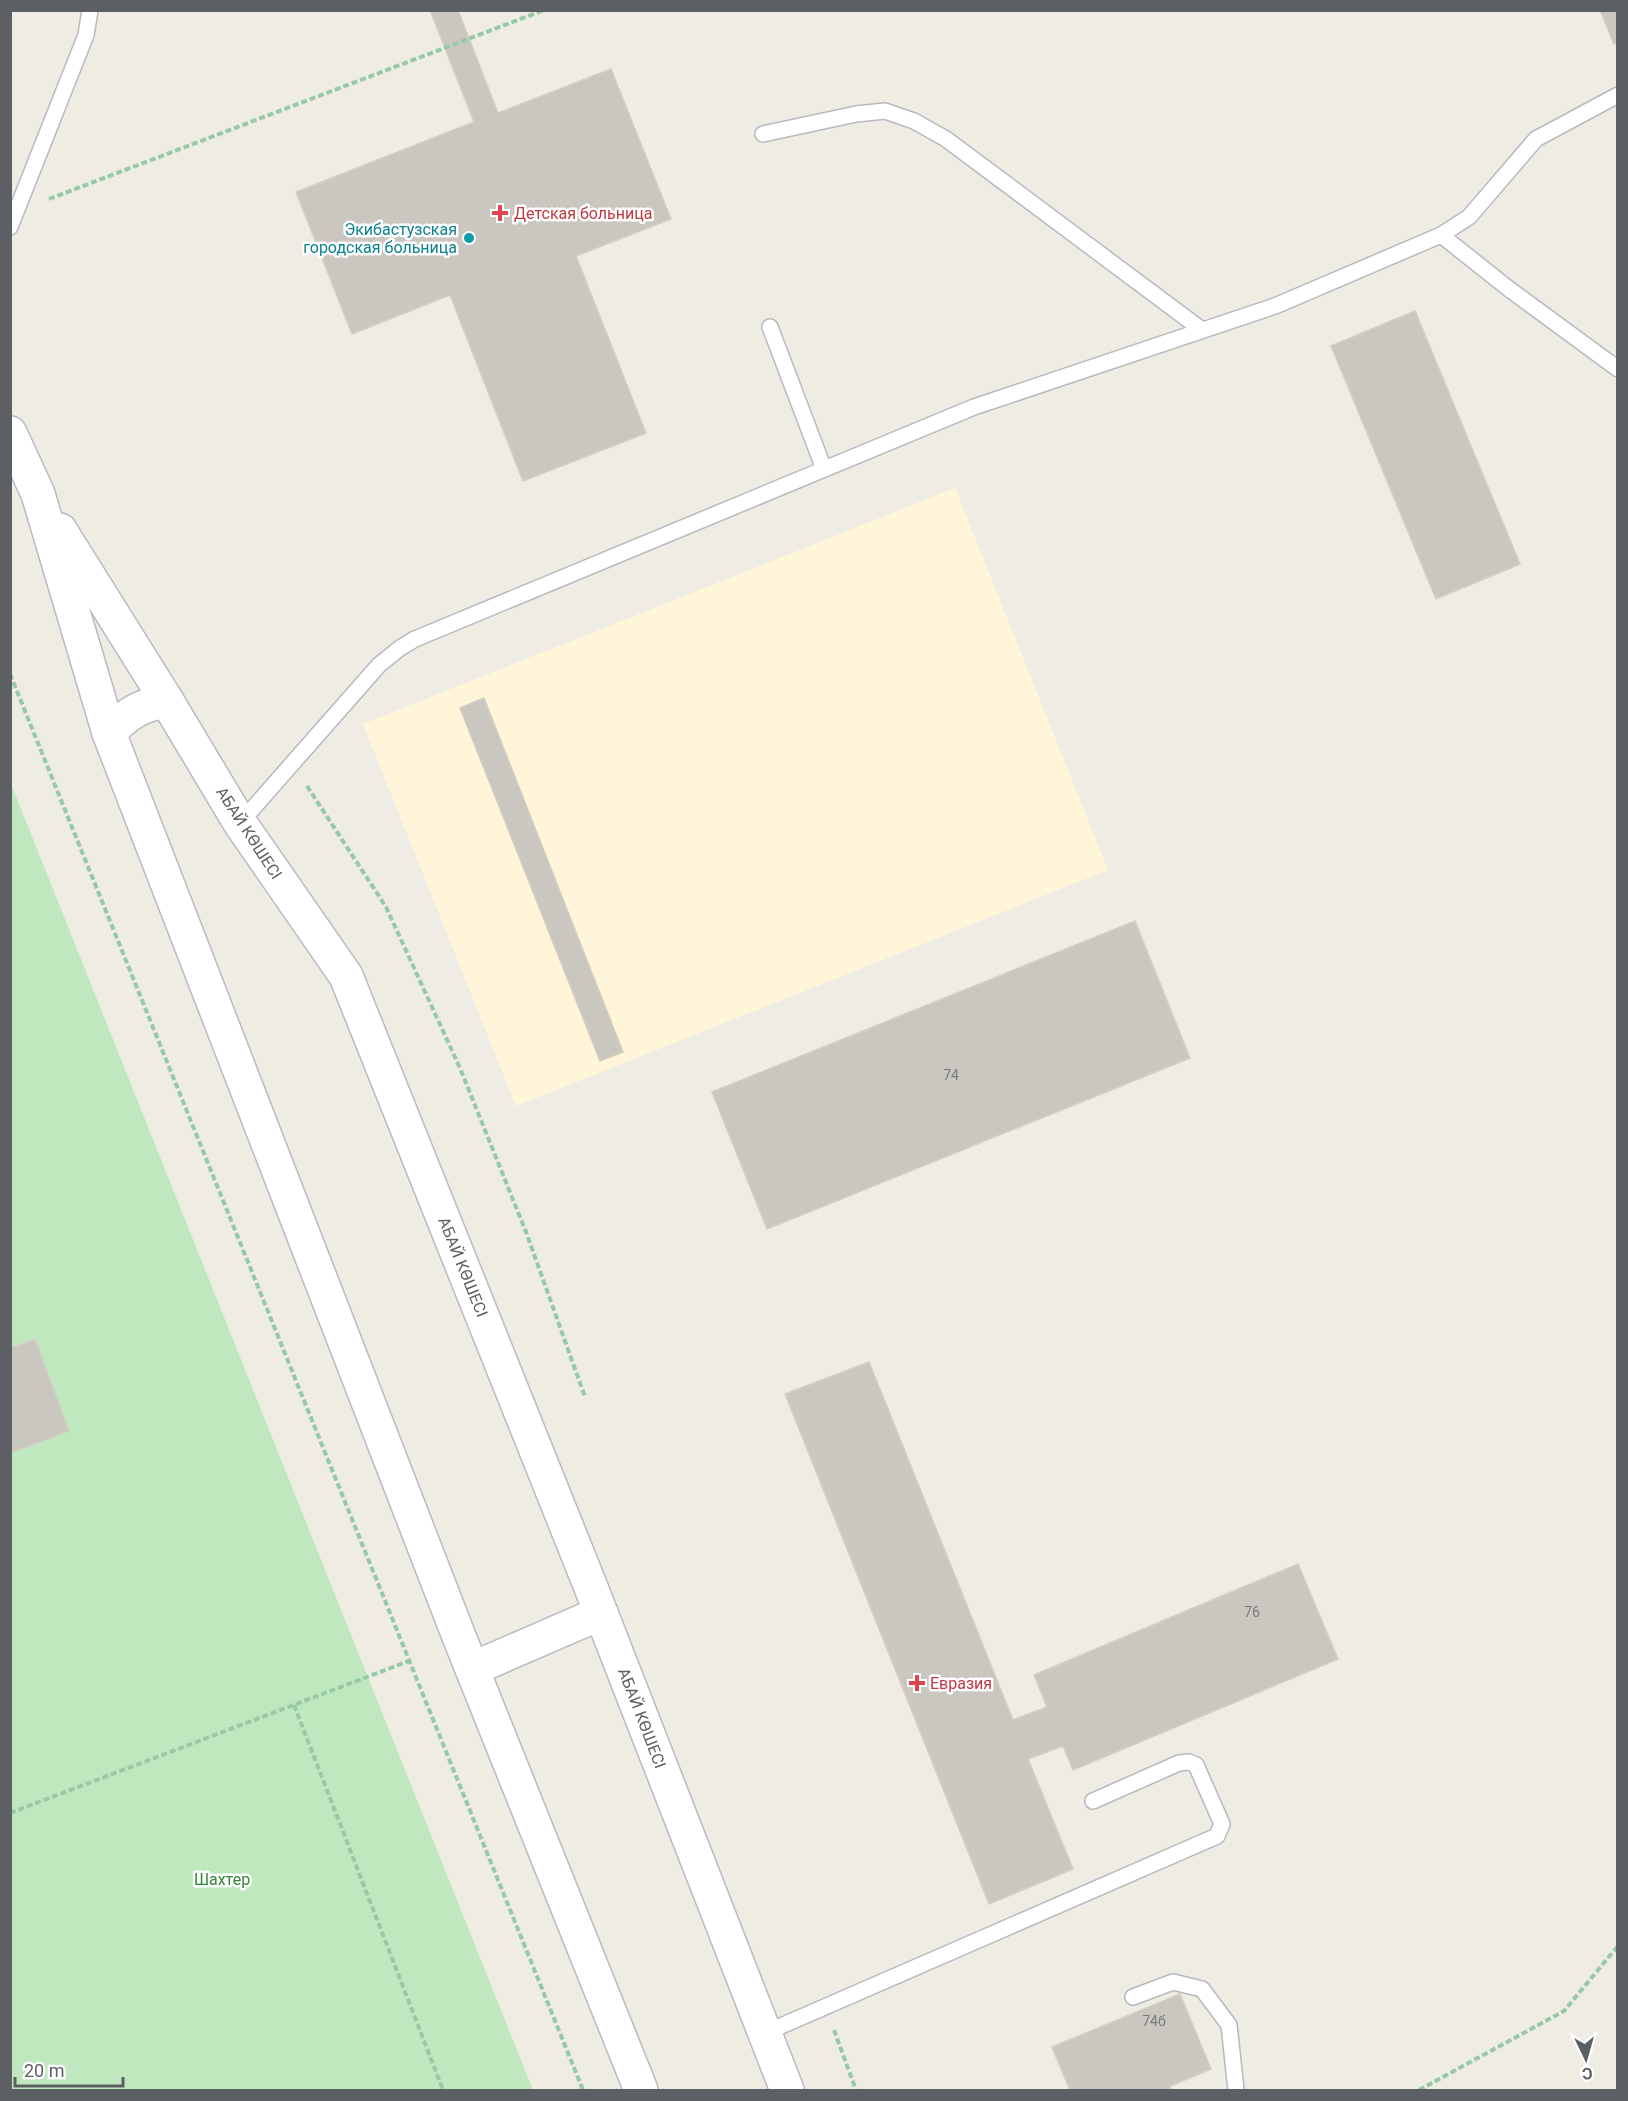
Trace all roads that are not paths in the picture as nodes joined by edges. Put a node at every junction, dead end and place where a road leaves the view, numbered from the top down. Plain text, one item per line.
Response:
1 (90, 10) edge
2 (1617, 95) edge
3 (763, 134) dead end
4 (11, 226) edge
5 (1441, 235) junction
6 (770, 327) dead end
7 (1202, 330) junction
8 (1617, 369) edge
9 (10, 433) edge
10 (824, 469) junction
11 (38, 494) junction
12 (167, 701) junction
13 (109, 734) junction
14 (240, 823) junction
15 (601, 1613) junction
16 (472, 1669) junction
17 (1093, 1801) dead end
18 (1133, 1997) dead end
19 (765, 2032) junction
20 (641, 2091) edge
21 (787, 2091) edge
22 (1236, 2091) edge

1 - 4 lane
2 - 5 lane
3 - 7 lane
5 - 7 lane
5 - 8 lane
6 - 10 lane
7 - 10 lane
9 - 11 main road, АБАЙ КӨШЕСІ
10 - 14 lane
11 - 12 main road, АБАЙ КӨШЕСІ
11 - 13 main road, АБАЙ КӨШЕСІ
12 - 13 main road
12 - 14 main road, АБАЙ КӨШЕСІ
13 - 16 main road, АБАЙ КӨШЕСІ
14 - 15 main road, АБАЙ КӨШЕСІ
15 - 16 main road
15 - 19 main road, АБАЙ КӨШЕСІ
16 - 20 main road, АБАЙ КӨШЕСІ
17 - 19 lane
18 - 22 lane
19 - 21 main road, АБАЙ КӨШЕСІ

